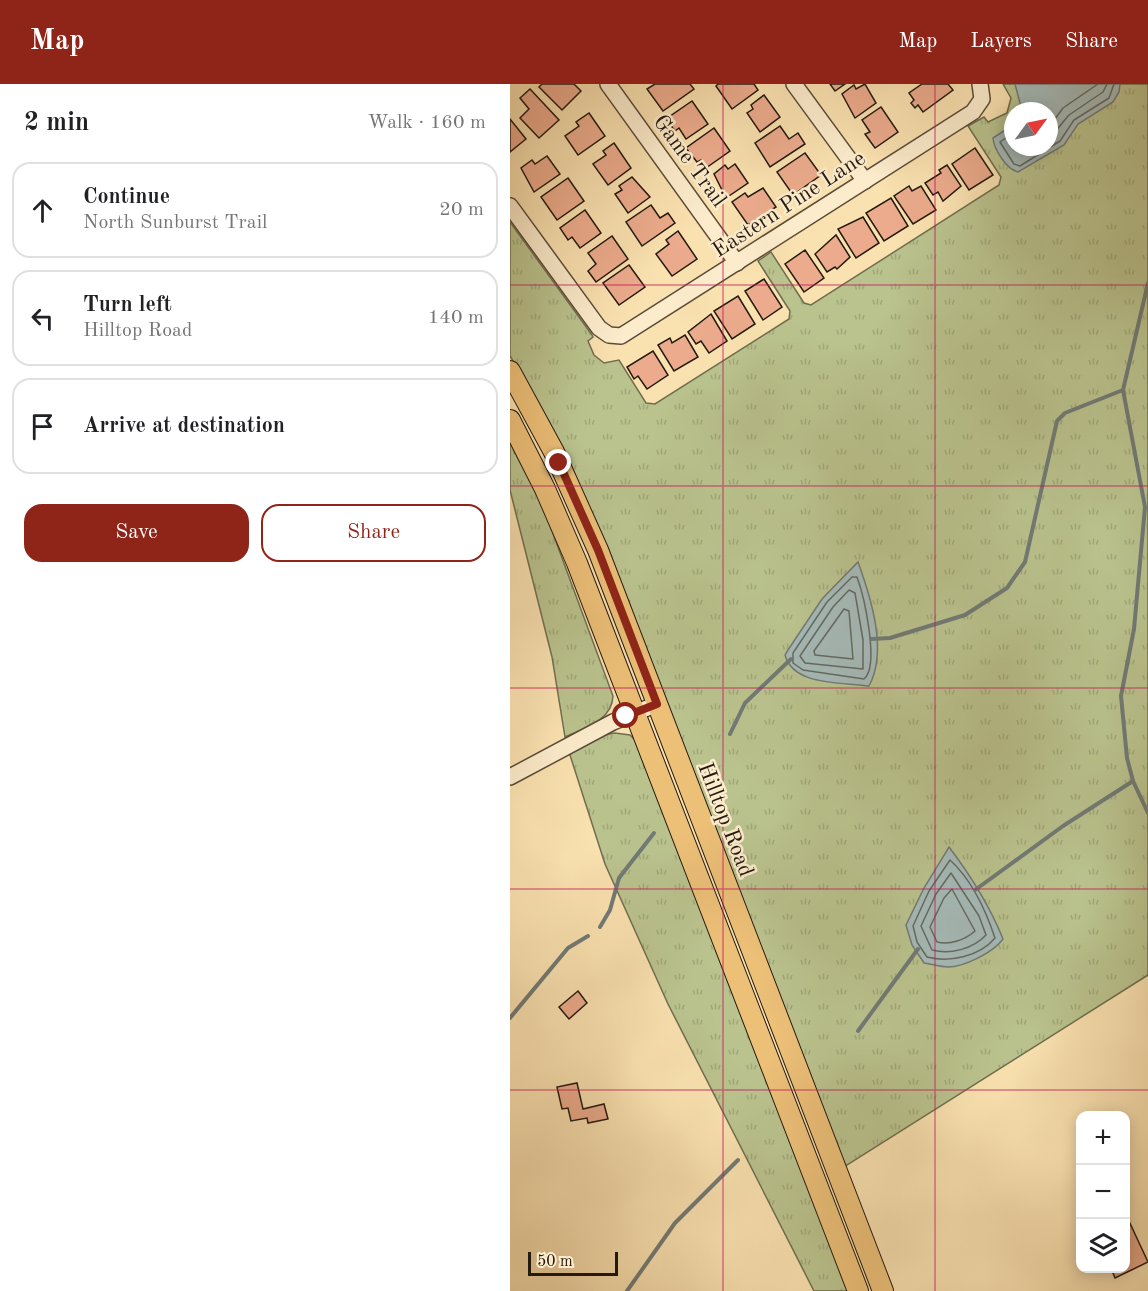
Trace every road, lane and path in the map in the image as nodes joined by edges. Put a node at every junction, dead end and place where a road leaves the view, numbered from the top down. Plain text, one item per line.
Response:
1 (608, 84) edge
2 (794, 84) edge
3 (986, 94) edge
4 (865, 181) junction
5 (510, 206) edge
6 (737, 263) junction
7 (510, 371) edge
8 (510, 420) edge
9 (657, 704) junction
10 (635, 713) junction
11 (510, 777) edge
12 (858, 1291) edge
13 (883, 1291) edge

1 - 6 street, Game Trail
2 - 4 street
3 - 4 street, Eastern Pine Lane
4 - 6 street, Eastern Pine Lane
5 - 6 street, Eastern Pine Lane
7 - 9 main road, Hilltop Road
8 - 10 main road
9 - 10 street
9 - 13 main road, Hilltop Road
10 - 11 street
10 - 12 main road

